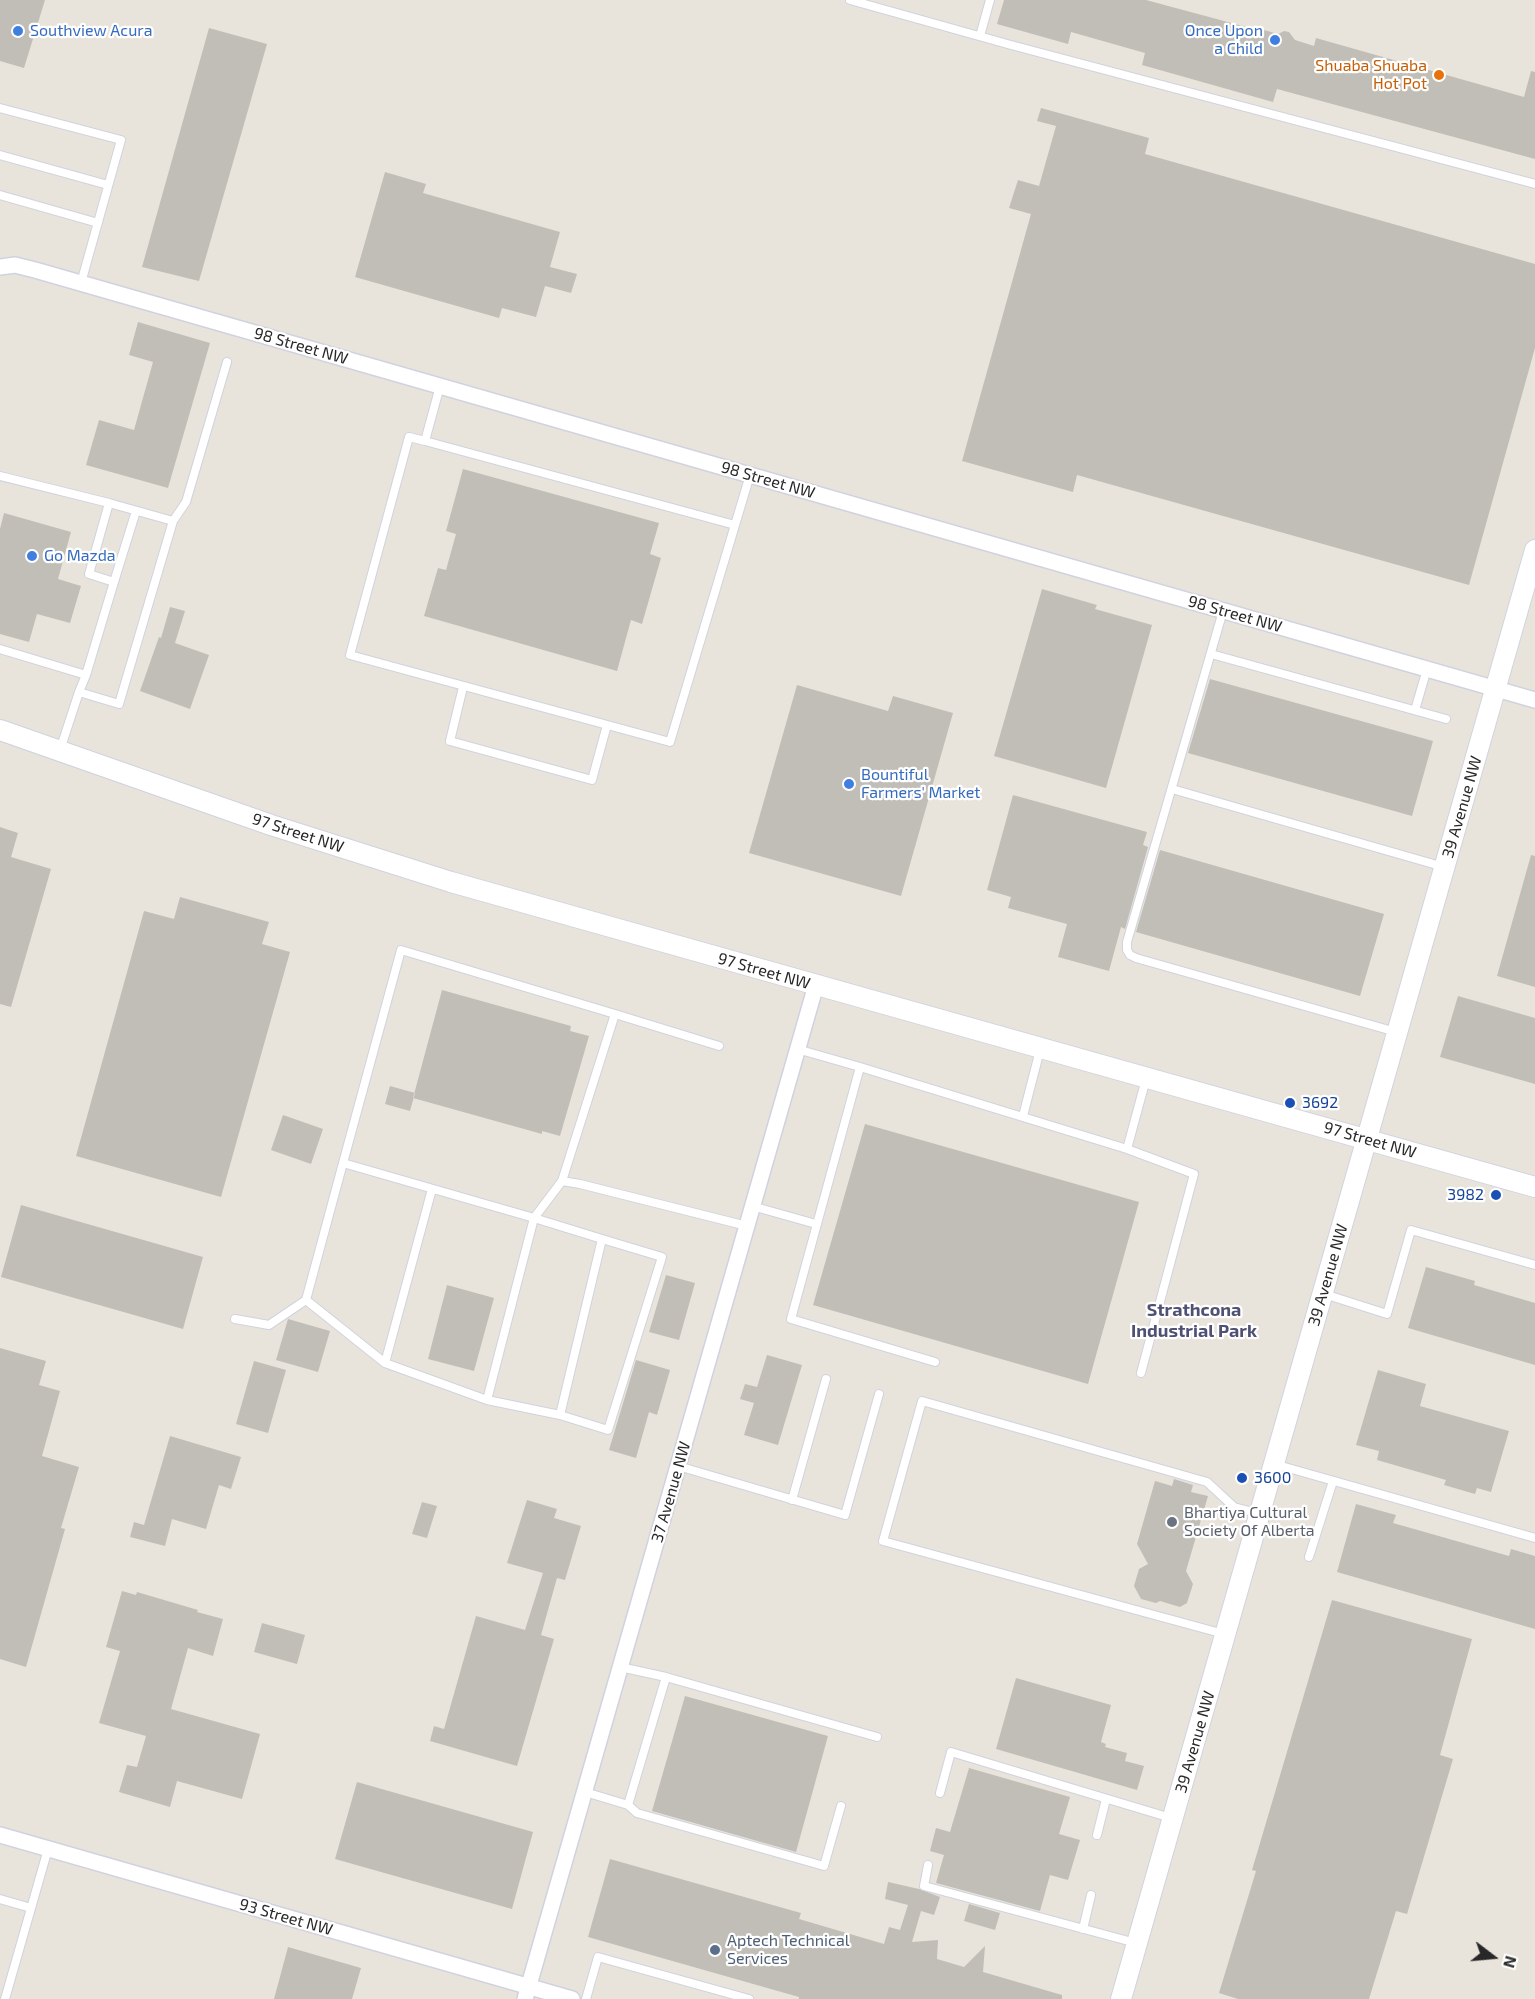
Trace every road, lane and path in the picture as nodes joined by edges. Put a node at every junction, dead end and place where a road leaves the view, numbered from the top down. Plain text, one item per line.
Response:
1 (850, 0) edge
2 (990, 0) edge
3 (980, 36) junction
4 (0, 108) edge
5 (0, 154) edge
6 (1535, 184) edge
7 (108, 185) junction
8 (0, 195) edge
9 (98, 223) junction
10 (0, 267) edge
11 (81, 284) junction
12 (226, 362) dead end
13 (440, 386) junction
14 (425, 441) junction
15 (750, 475) junction
16 (0, 476) edge
17 (109, 503) junction
18 (136, 511) junction
19 (173, 521) junction
20 (735, 525) junction
21 (1535, 550) edge
22 (114, 582) junction
23 (1223, 610) junction
24 (0, 649) edge
25 (1211, 654) junction
26 (1427, 669) junction
27 (86, 675) junction
28 (463, 687) junction
29 (1496, 688) junction
30 (79, 692) junction
31 (1535, 699) edge
32 (1415, 710) junction
33 (1446, 719) dead end
34 (607, 725) junction
35 (0, 730) edge
36 (60, 751) junction
37 (1172, 789) junction
38 (1445, 867) junction
39 (816, 985) junction
40 (615, 1014) junction
41 (1397, 1033) junction
42 (719, 1046) dead end
43 (1041, 1048) junction
44 (797, 1049) junction
45 (860, 1067) junction
46 (1147, 1078) junction
47 (1023, 1116) junction
48 (1367, 1139) junction
49 (1127, 1149) junction
50 (343, 1163) junction
51 (562, 1181) junction
52 (1535, 1187) edge
53 (432, 1189) junction
54 (752, 1206) junction
55 (534, 1218) junction
56 (816, 1224) junction
57 (747, 1226) junction
58 (602, 1239) junction
59 (1535, 1265) edge
60 (1323, 1294) junction
61 (306, 1300) junction
62 (235, 1319) dead end
63 (935, 1362) dead end
64 (385, 1363) junction
65 (1141, 1372) dead end
66 (826, 1378) dead end
67 (879, 1394) dead end
68 (487, 1400) junction
69 (560, 1415) junction
70 (1274, 1464) junction
71 (678, 1466) junction
72 (1333, 1480) junction
73 (792, 1500) junction
74 (1260, 1514) junction
75 (1535, 1538) edge
76 (1310, 1557) dead end
77 (1225, 1634) junction
78 (621, 1667) junction
79 (666, 1677) junction
80 (877, 1737) dead end
81 (585, 1792) junction
82 (940, 1793) dead end
83 (1106, 1799) junction
84 (628, 1805) junction
85 (841, 1806) dead end
86 (1173, 1818) junction
87 (0, 1835) edge
88 (1097, 1835) dead end
89 (48, 1849) junction
90 (928, 1865) dead end
91 (1091, 1894) dead end
92 (0, 1899) edge
93 (31, 1908) junction
94 (1083, 1929) junction
95 (1137, 1943) junction
96 (527, 1993) edge
97 (5, 1999) edge
98 (573, 1999) edge
99 (586, 1999) edge
100 (749, 1999) edge
101 (1121, 1999) edge

1 - 3 lane
2 - 3 lane
3 - 6 lane
4 - 7 lane
5 - 7 lane
7 - 9 lane
8 - 9 lane
9 - 11 lane
10 - 11 street, 98 Street NW
11 - 13 street, 98 Street NW
12 - 19 lane
13 - 14 lane
13 - 15 street, 98 Street NW
14 - 20 lane
14 - 28 lane
15 - 20 lane
15 - 23 street, 98 Street NW
16 - 17 lane
17 - 18 lane
17 - 22 lane
18 - 19 lane
18 - 22 lane
19 - 30 lane
20 - 34 lane
21 - 29 street, 39 Avenue NW
22 - 27 lane
23 - 25 lane
23 - 26 street, 98 Street NW
24 - 27 lane
25 - 32 lane
25 - 37 lane
26 - 29 street, 98 Street NW
26 - 32 lane
27 - 30 lane
28 - 34 lane
28 - 34 lane
29 - 31 street, 98 Street NW
29 - 38 street, 39 Avenue NW
30 - 36 lane
32 - 33 lane
35 - 36 street, 97 Street NW
36 - 39 street, 97 Street NW
37 - 38 lane
37 - 41 lane
38 - 41 street, 39 Avenue NW
39 - 43 street, 97 Street NW
39 - 44 street, 37 Avenue NW
40 - 42 lane
40 - 50 lane
40 - 51 lane
41 - 48 street, 39 Avenue NW
43 - 46 street, 97 Street NW
43 - 47 lane
44 - 45 lane
44 - 54 street, 37 Avenue NW
45 - 47 lane
45 - 56 lane
46 - 48 street, 97 Street NW
46 - 49 lane
47 - 49 lane
48 - 52 street, 97 Street NW
48 - 60 street, 39 Avenue NW
49 - 65 lane
50 - 53 lane
50 - 61 lane
51 - 55 lane
51 - 57 lane
53 - 55 lane
53 - 64 lane
54 - 56 lane
54 - 57 street, 37 Avenue NW
55 - 58 lane
55 - 68 lane
56 - 63 lane
57 - 71 street, 37 Avenue NW
58 - 69 lane
58 - 69 lane
59 - 60 lane
60 - 70 street, 39 Avenue NW
61 - 62 lane
61 - 64 lane
64 - 68 lane
66 - 73 lane
67 - 73 lane
68 - 69 lane
70 - 72 lane
70 - 74 street, 39 Avenue NW
71 - 73 lane
71 - 78 street, 37 Avenue NW
72 - 75 lane
72 - 76 lane
74 - 77 street, 39 Avenue NW
74 - 77 lane
77 - 86 street, 39 Avenue NW
78 - 79 lane
78 - 81 street, 37 Avenue NW
79 - 80 lane
79 - 84 lane
81 - 84 lane
81 - 96 street, 37 Avenue NW
82 - 83 lane
83 - 86 lane
83 - 88 lane
84 - 85 lane
86 - 95 street, 39 Avenue NW
87 - 89 street, 93 Street NW
89 - 93 lane
89 - 96 street, 93 Street NW
90 - 94 lane
91 - 94 lane
92 - 93 lane
93 - 97 lane
94 - 95 lane
95 - 101 street, 39 Avenue NW
96 - 98 street, 93 Street NW
99 - 100 lane

